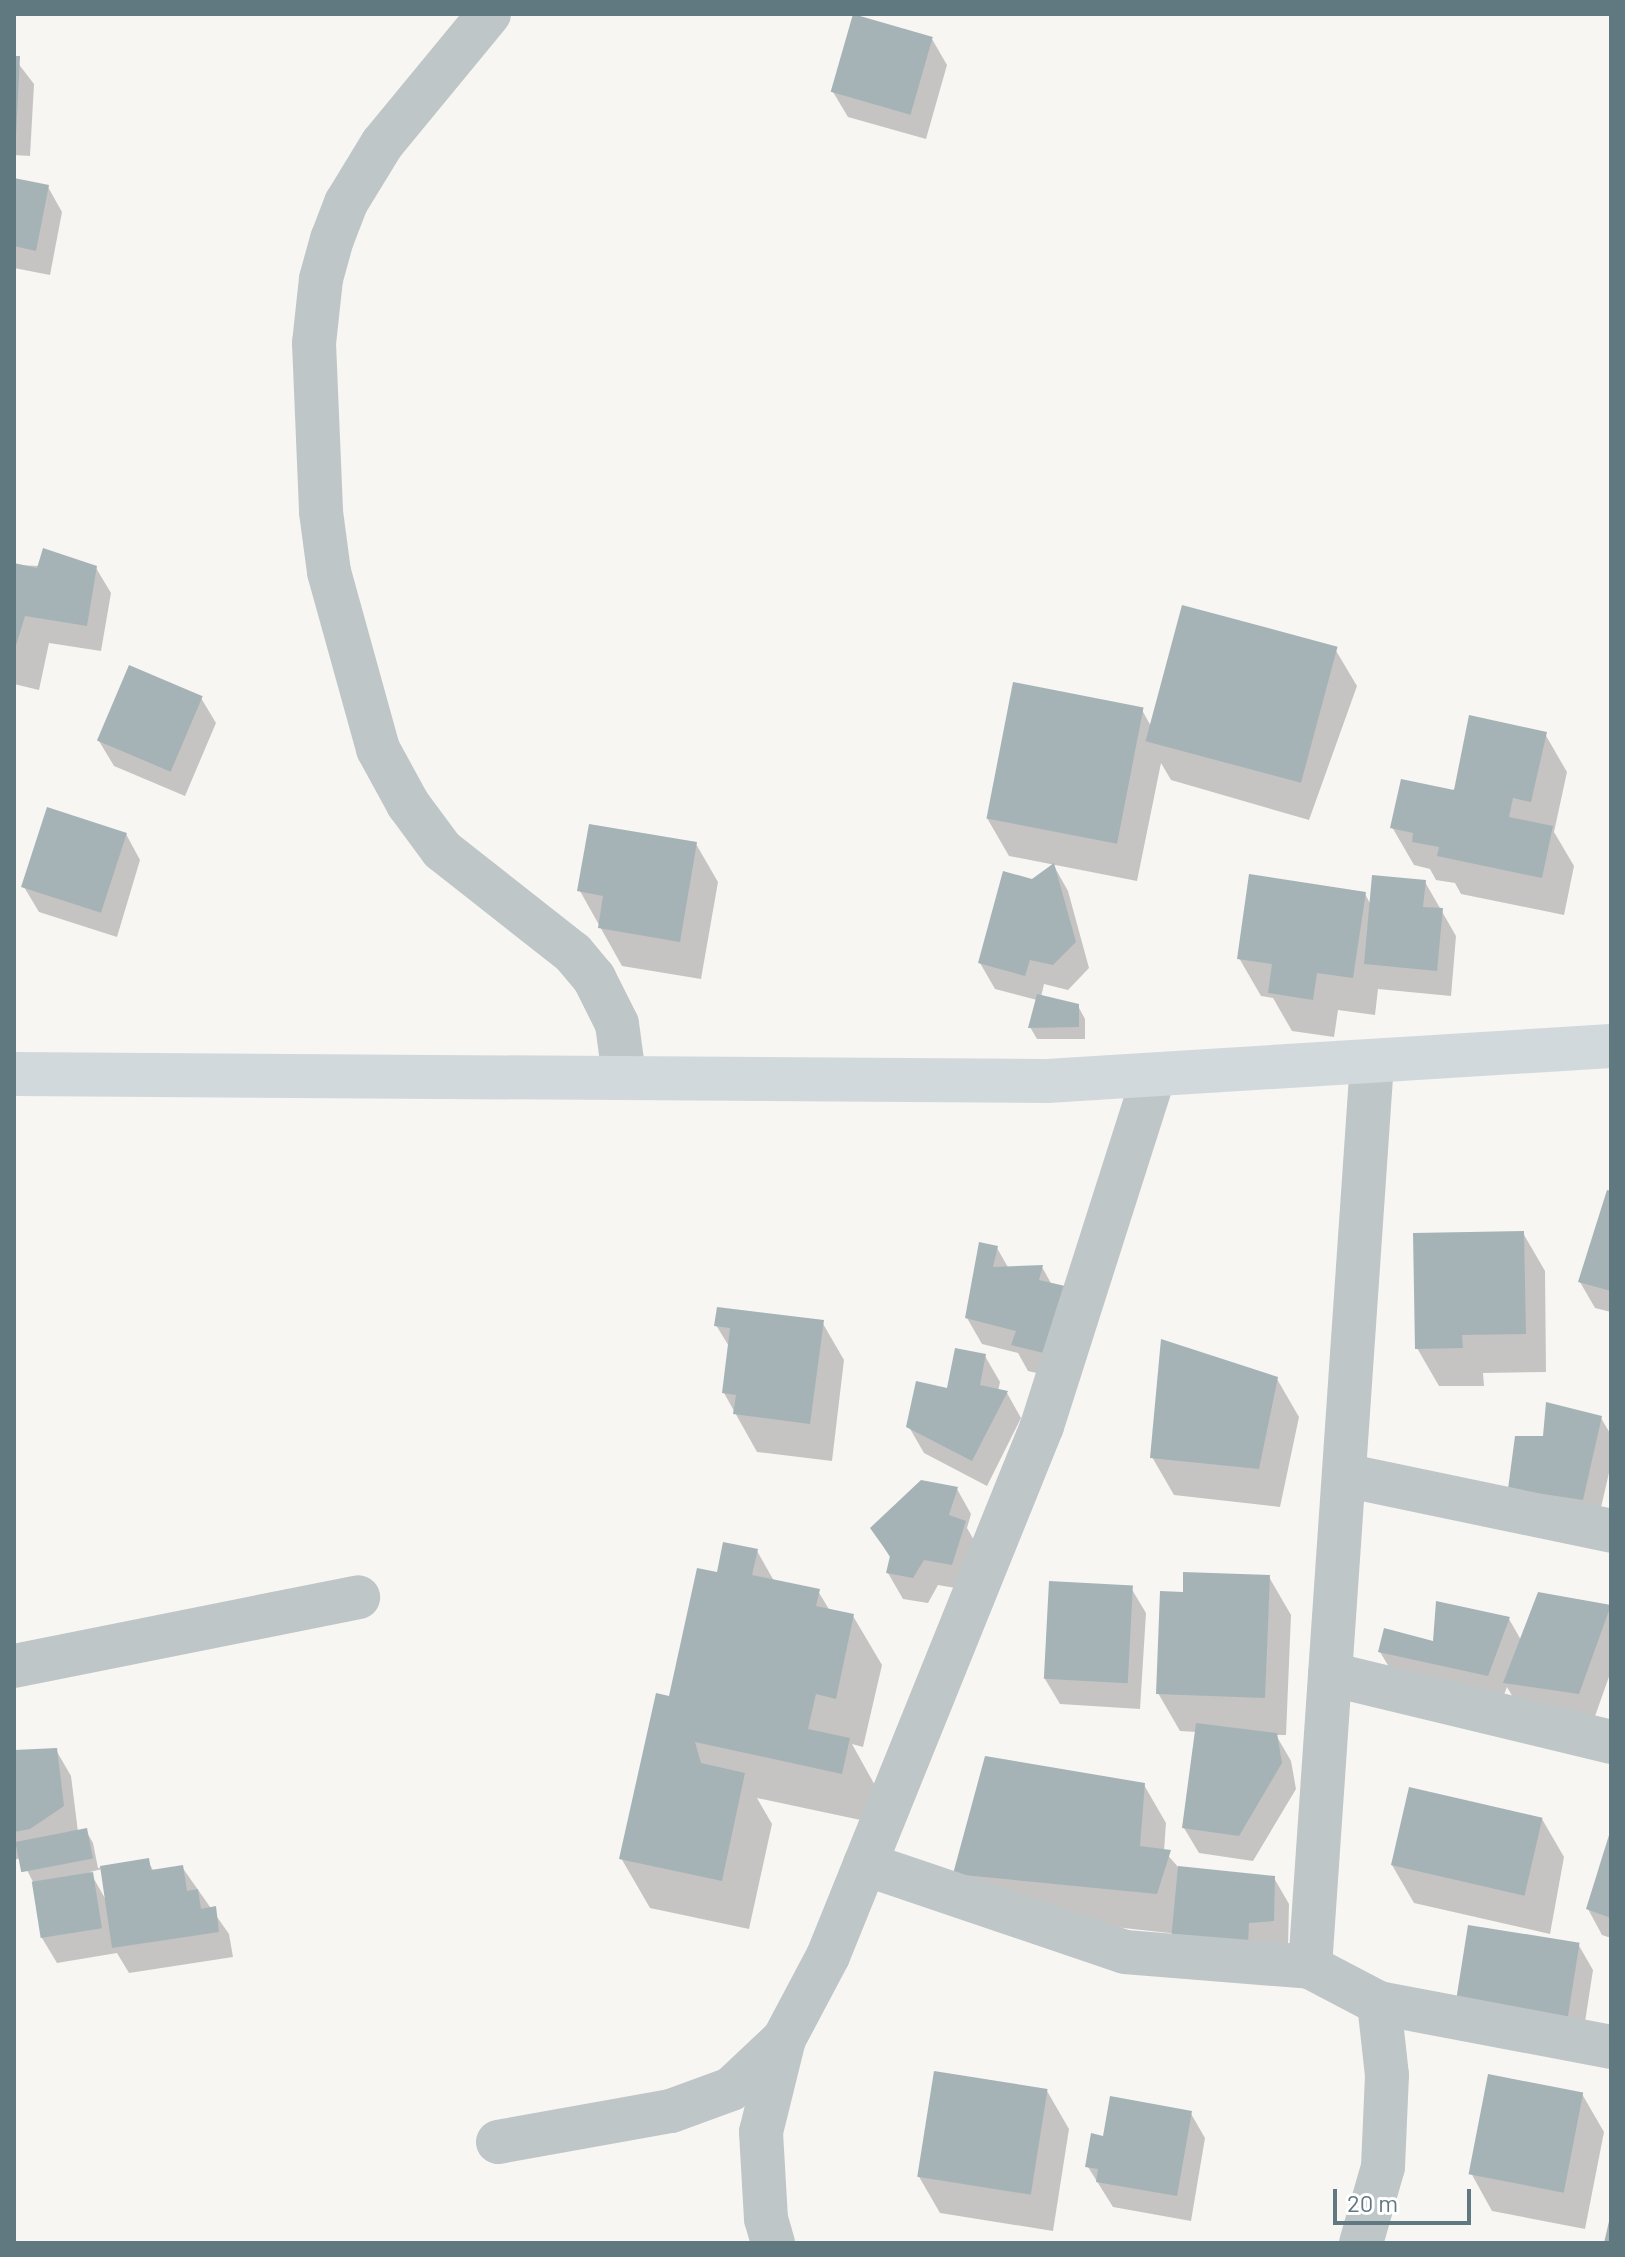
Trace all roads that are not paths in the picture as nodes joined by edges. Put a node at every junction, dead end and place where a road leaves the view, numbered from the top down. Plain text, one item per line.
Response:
1 (489, 14) edge
2 (1611, 1046) edge
3 (1372, 1062) junction
4 (14, 1074) edge
5 (624, 1076) junction
6 (1154, 1076) junction
7 (1344, 1475) junction
8 (1611, 1531) edge
9 (358, 1597) dead end
10 (14, 1666) edge
11 (1330, 1674) junction
12 (1611, 1742) edge
13 (865, 1864) junction
14 (1310, 1967) junction
15 (1379, 2003) junction
16 (784, 2039) junction
17 (1611, 2047) edge
18 (498, 2142) dead end
19 (773, 2243) edge
20 (1361, 2243) edge

1 - 5 street
2 - 3 street
3 - 6 street
3 - 7 street
4 - 5 street
5 - 6 street
6 - 13 street
7 - 8 street
7 - 11 street
9 - 10 street
11 - 12 street
11 - 14 street
13 - 14 street
13 - 16 street
14 - 15 street
15 - 17 street
15 - 20 street
16 - 18 street
16 - 19 street

